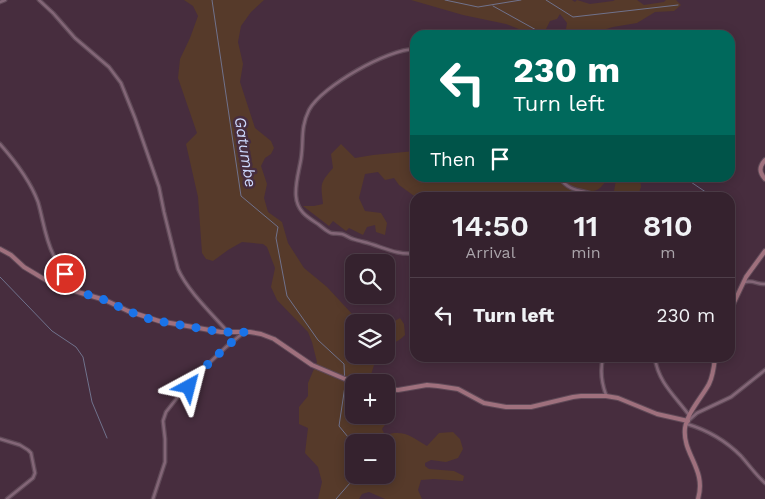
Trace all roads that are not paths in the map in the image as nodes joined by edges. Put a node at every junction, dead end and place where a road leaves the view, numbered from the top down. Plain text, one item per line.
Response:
1 (5, 0) edge
2 (40, 0) edge
3 (0, 2) edge
4 (410, 50) edge
5 (0, 144) edge
6 (765, 160) edge
7 (765, 179) edge
8 (563, 182) edge
9 (587, 192) edge
10 (0, 249) edge
11 (765, 251) edge
12 (410, 253) edge
13 (743, 282) junction
14 (765, 284) edge
15 (79, 292) junction
16 (735, 300) edge
17 (228, 332) junction
18 (244, 332) junction
19 (602, 362) edge
20 (656, 362) edge
21 (714, 362) edge
22 (765, 370) edge
23 (345, 379) edge
24 (395, 390) edge
25 (606, 396) junction
26 (688, 420) junction
27 (0, 439) edge
28 (765, 483) edge
29 (7, 499) edge
30 (153, 499) edge
31 (698, 499) edge

1 - 3 street
2 - 17 street
4 - 12 street
5 - 15 street
6 - 7 main road
8 - 9 street
10 - 15 main road
11 - 13 main road
13 - 14 street
13 - 16 main road
15 - 17 main road
17 - 18 main road
18 - 23 main road
18 - 30 street
19 - 25 street
20 - 26 street
21 - 26 main road
22 - 26 street
24 - 25 main road
25 - 26 main road
26 - 28 street
26 - 31 main road
27 - 29 street

